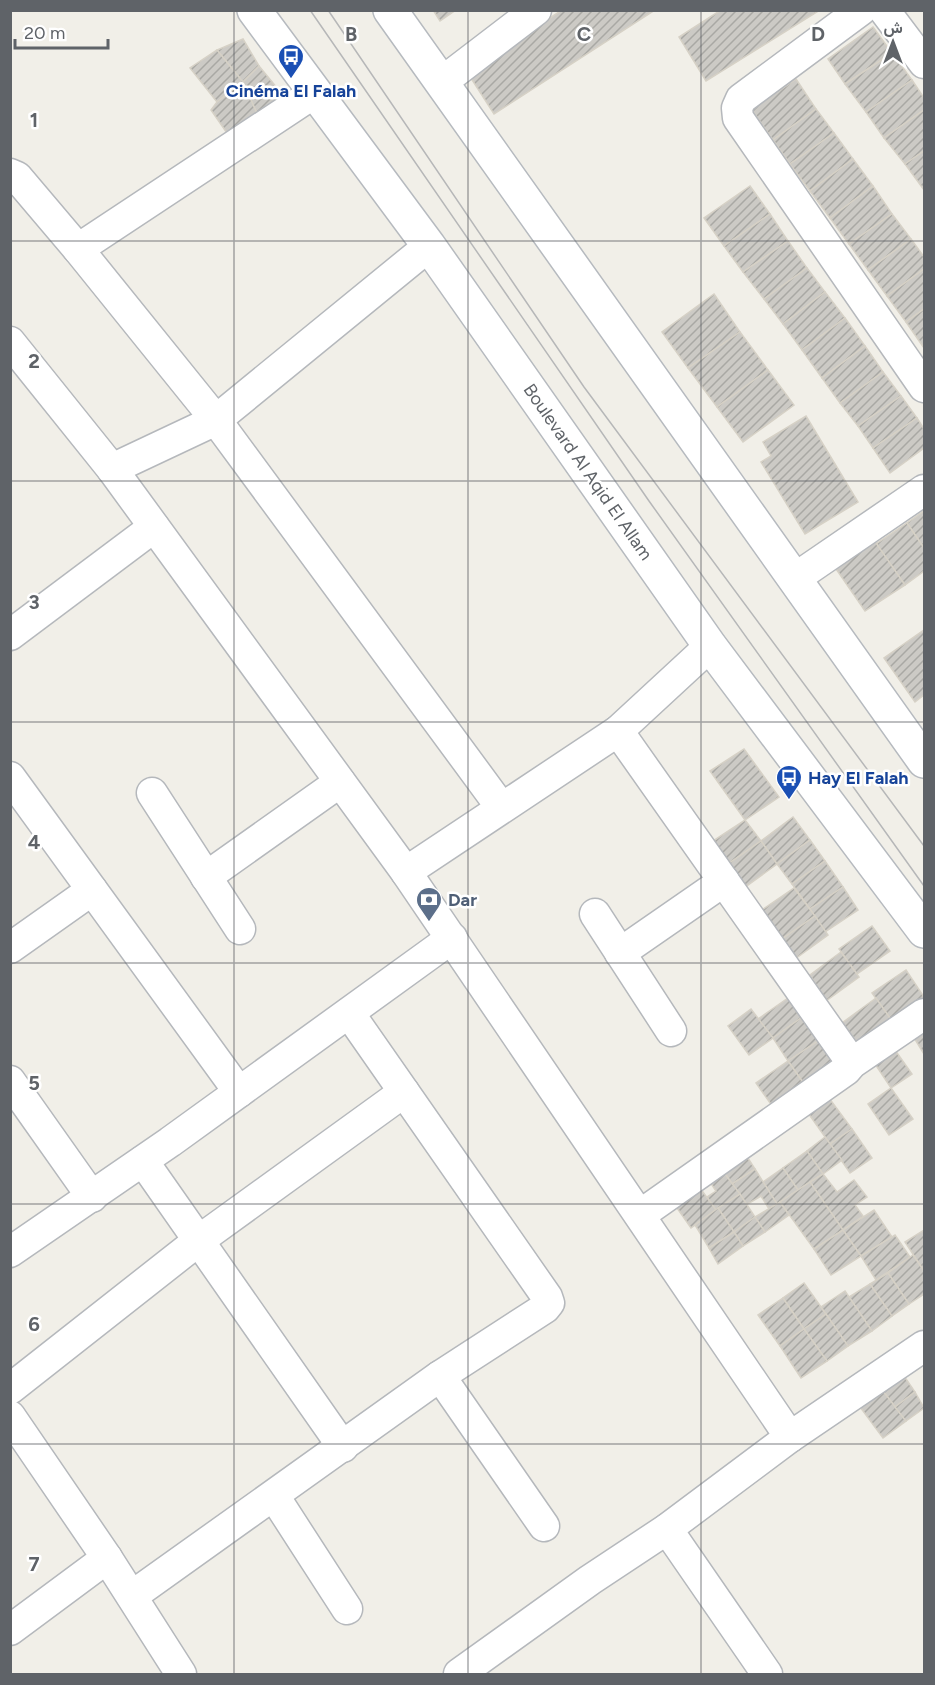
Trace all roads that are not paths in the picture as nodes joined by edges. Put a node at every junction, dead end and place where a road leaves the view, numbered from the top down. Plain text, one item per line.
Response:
1 (254, 10) edge
2 (390, 10) edge
3 (536, 10) edge
4 (861, 10) edge
5 (884, 10) edge
6 (924, 63) edge
7 (442, 82) junction
8 (314, 93) junction
9 (10, 174) edge
10 (429, 246) junction
11 (78, 249) junction
12 (10, 342) edge
13 (924, 387) edge
14 (216, 420) junction
15 (112, 470) junction
16 (924, 490) edge
17 (154, 527) junction
18 (794, 579) junction
19 (10, 635) edge
20 (710, 646) junction
21 (618, 731) junction
22 (921, 749) edge
23 (10, 777) edge
24 (340, 782) junction
25 (152, 793) dead end
26 (501, 807) junction
27 (406, 872) junction
28 (206, 877) junction
29 (724, 881) junction
30 (92, 890) junction
31 (595, 914) dead end
32 (240, 929) dead end
33 (924, 931) edge
34 (452, 938) junction
35 (10, 948) edge
36 (620, 953) junction
37 (349, 1013) junction
38 (924, 1014) edge
39 (671, 1031) dead end
40 (852, 1063) junction
41 (10, 1081) edge
42 (239, 1092) junction
43 (404, 1092) junction
44 (143, 1161) junction
45 (92, 1197) junction
46 (640, 1215) junction
47 (198, 1241) junction
48 (10, 1252) edge
49 (920, 1360) edge
50 (440, 1376) junction
51 (10, 1389) edge
52 (10, 1416) edge
53 (790, 1437) junction
54 (343, 1447) junction
55 (274, 1496) junction
56 (544, 1526) dead end
57 (667, 1529) junction
58 (107, 1558) junction
59 (132, 1596) junction
60 (347, 1609) dead end
61 (10, 1630) edge
62 (181, 1674) edge
63 (459, 1674) edge
64 (767, 1674) edge

1 - 8 main road, Boulevard Al Aqid El Allam
2 - 7 main road
3 - 7 street
4 - 13 street
5 - 6 street
7 - 18 main road
8 - 10 main road, Boulevard Al Aqid El Allam
8 - 11 street
9 - 11 street
10 - 14 street
10 - 20 main road, Boulevard Al Aqid El Allam
11 - 14 street
12 - 15 street
14 - 15 street
14 - 26 street
15 - 17 street
16 - 18 street
17 - 19 street
17 - 24 street
18 - 22 main road
20 - 21 street
20 - 33 main road, Boulevard Al Aqid El Allam
21 - 26 street
21 - 29 street
23 - 30 street
24 - 27 street
24 - 28 street
25 - 28 street
26 - 27 street
27 - 34 street
28 - 32 street
29 - 36 street
29 - 40 street
30 - 35 street
30 - 42 street
31 - 36 street
34 - 37 street
34 - 46 street
36 - 39 street
37 - 42 street
37 - 43 street
38 - 40 street
40 - 46 street
41 - 45 street
42 - 44 street
43 - 47 street
43 - 50 street
44 - 45 street
44 - 47 street
45 - 48 street
46 - 53 street
47 - 51 street
47 - 54 street
49 - 53 street
50 - 54 street
50 - 56 street
52 - 58 street
53 - 57 street
54 - 55 street
55 - 59 street
55 - 60 street
57 - 63 street
57 - 64 street
58 - 59 street
58 - 61 street
59 - 62 street

